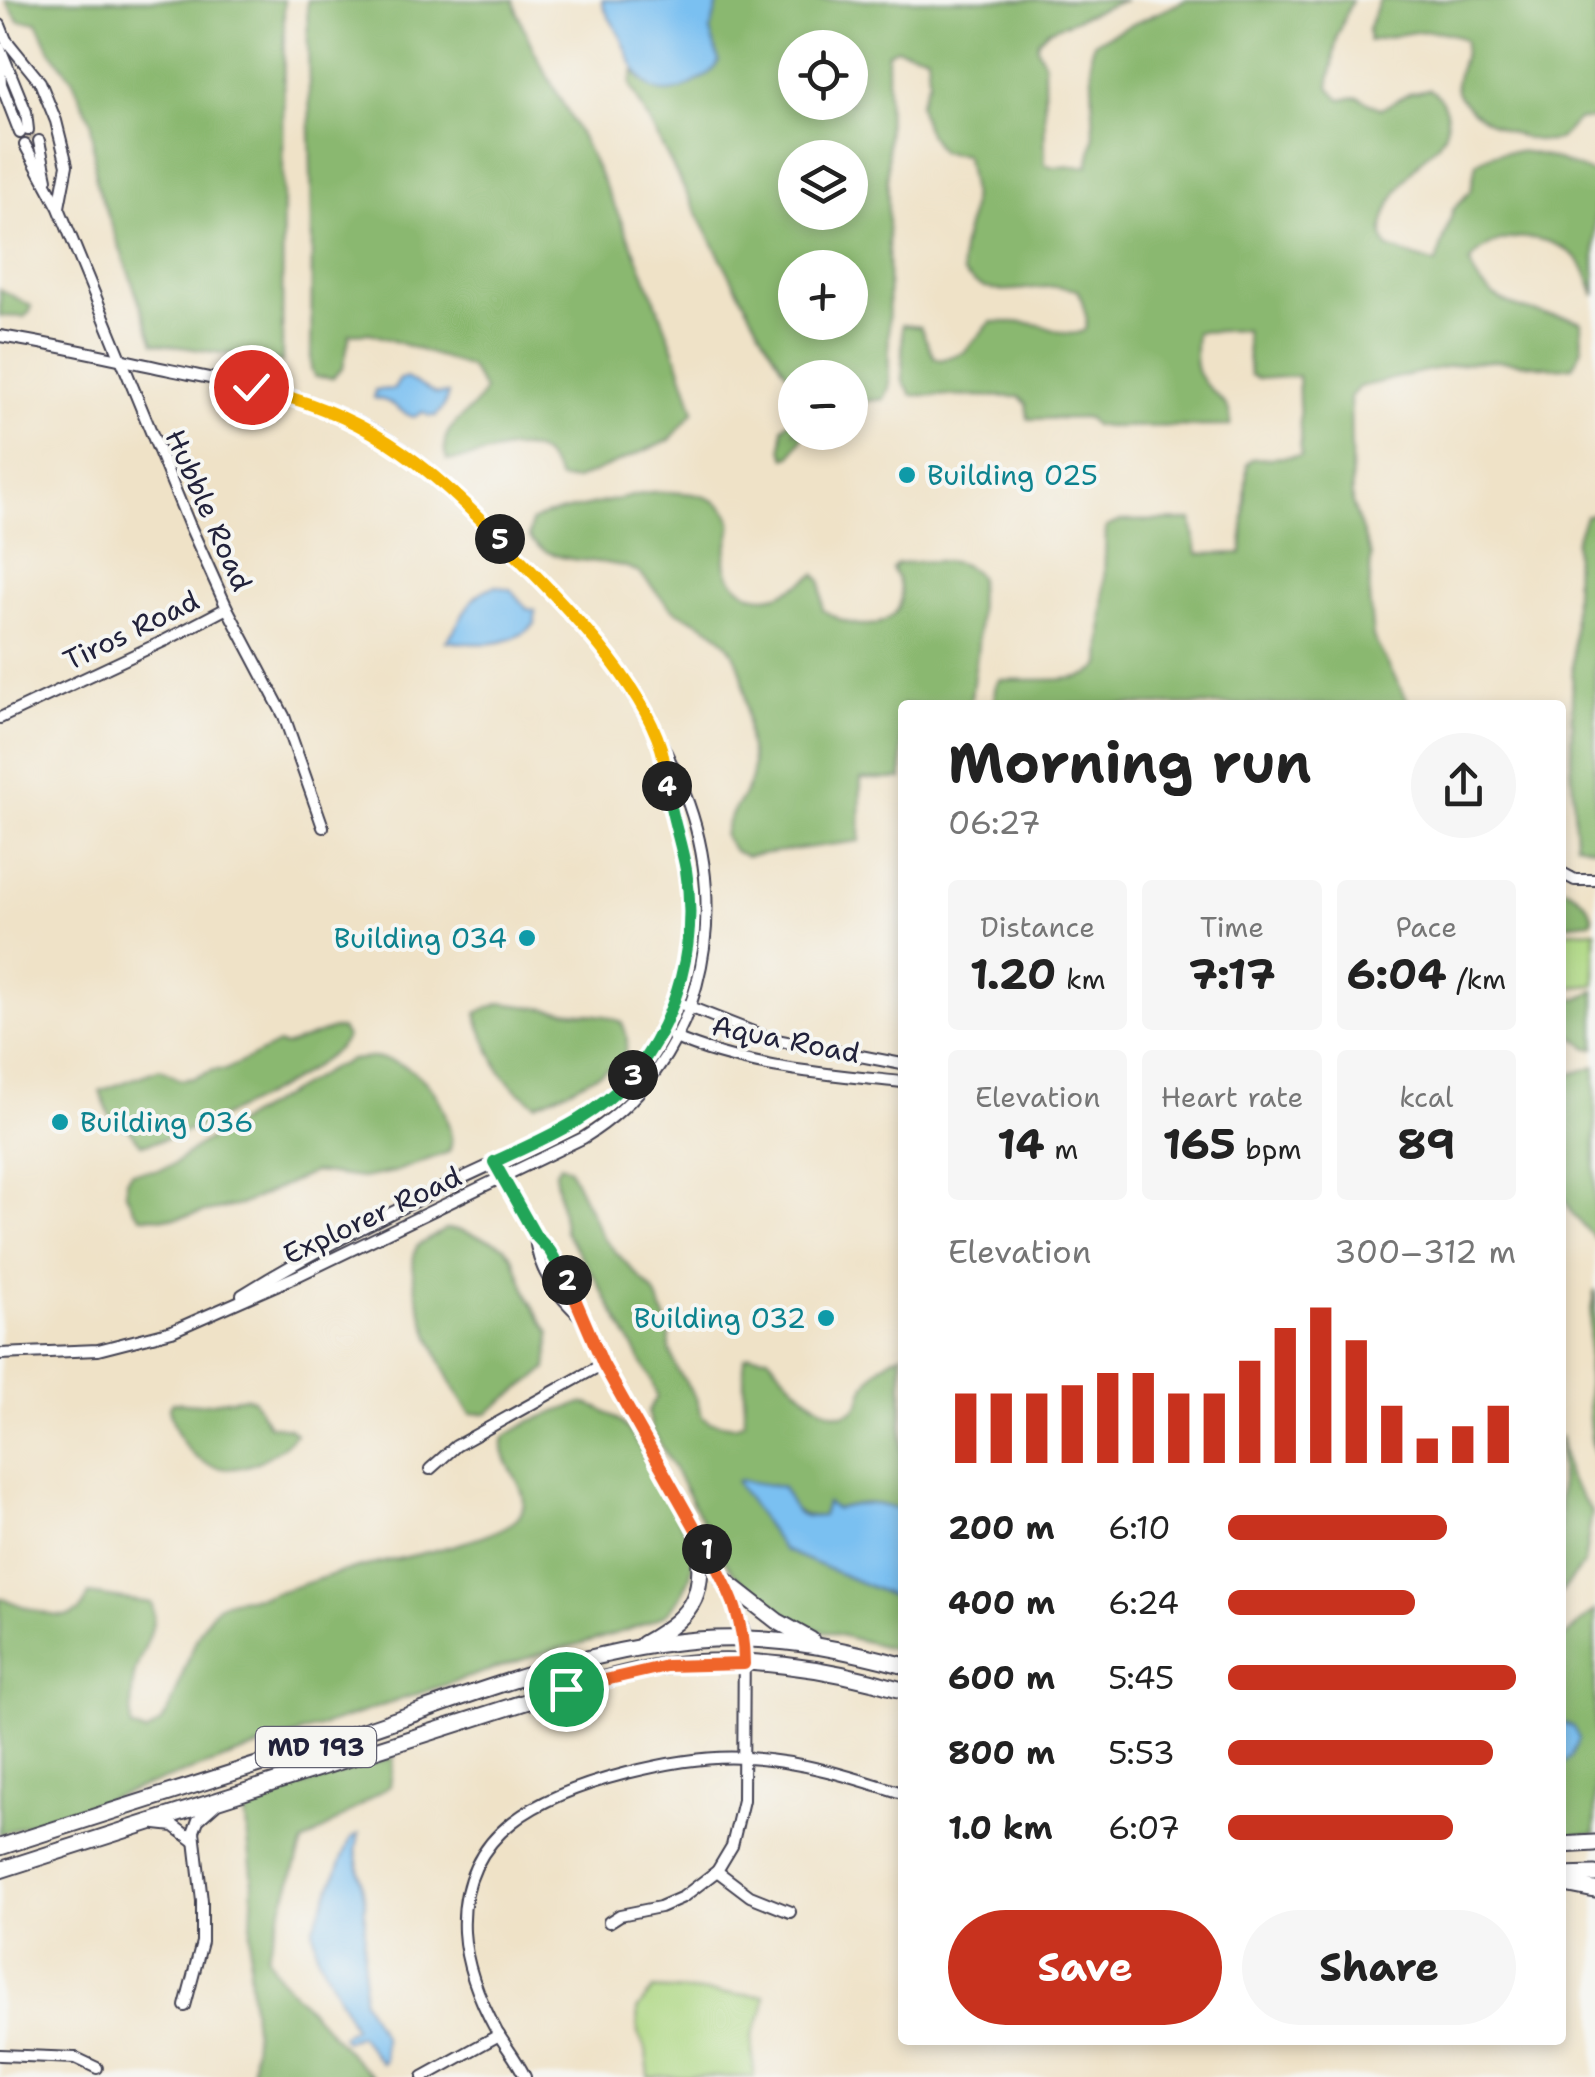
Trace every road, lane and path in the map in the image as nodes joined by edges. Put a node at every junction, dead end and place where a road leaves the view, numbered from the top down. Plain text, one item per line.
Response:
1 (0, 24) edge
2 (0, 48) edge
3 (0, 65) edge
4 (48, 184) junction
5 (59, 208) junction
6 (0, 336) edge
7 (120, 360) junction
8 (227, 608) junction
9 (0, 718) edge
10 (661, 748) junction
11 (323, 827) dead end
12 (1566, 875) edge
13 (1595, 880) edge
14 (674, 1000) junction
15 (691, 1007) junction
16 (663, 1032) junction
17 (678, 1039) junction
18 (898, 1063) edge
19 (898, 1082) edge
20 (494, 1162) junction
21 (502, 1179) junction
22 (212, 1313) junction
23 (0, 1354) edge
24 (603, 1364) junction
25 (430, 1469) dead end
26 (698, 1530) junction
27 (723, 1579) junction
28 (744, 1638) junction
29 (824, 1647) junction
30 (633, 1650) junction
31 (744, 1664) junction
32 (898, 1664) edge
33 (898, 1689) edge
34 (744, 1758) junction
35 (898, 1792) edge
36 (224, 1799) junction
37 (121, 1809) junction
38 (150, 1823) junction
39 (128, 1830) junction
40 (194, 1842) junction
41 (1595, 1843) edge
42 (0, 1847) edge
43 (1566, 1848) edge
44 (1566, 1850) edge
45 (1595, 1852) edge
46 (0, 1870) edge
47 (717, 1871) junction
48 (1595, 1874) edge
49 (1566, 1875) edge
50 (1566, 1883) edge
51 (1595, 1890) edge
52 (790, 1912) dead end
53 (609, 1922) dead end
54 (184, 2006) dead end
55 (499, 2034) junction
56 (0, 2056) edge
57 (97, 2068) dead end
58 (423, 2077) edge
59 (525, 2077) edge

1 - 5 street, Hubble Road
2 - 3 street
4 - 4 street, Hubble Road
4 - 5 street, Hubble Road
5 - 7 street, Hubble Road
6 - 7 street, Explorer Road
7 - 8 street, Hubble Road
7 - 10 street, Explorer Road
8 - 9 street, Tiros Road
8 - 11 street, Hubble Road
10 - 14 street, Explorer Road
10 - 15 street, Explorer Road
12 - 13 street
14 - 15 street, Aqua Road
14 - 16 street, Explorer Road
15 - 17 street, Explorer Road
15 - 18 street, Aqua Road
16 - 17 street, Aqua Road
16 - 20 street, Explorer Road
17 - 19 street, Aqua Road
17 - 21 street, Explorer Road
20 - 21 street
20 - 22 street, Explorer Road
21 - 22 street, Explorer Road
21 - 24 street
22 - 23 street, Explorer Road
24 - 25 street
24 - 26 street
26 - 27 street
26 - 30 main road
27 - 28 street
27 - 29 main road
28 - 29 main road, MD 193
28 - 30 main road, MD 193
28 - 31 street
29 - 32 main road, MD 193
30 - 37 main road, MD 193
31 - 33 main road, MD 193
31 - 34 street
31 - 36 main road, MD 193
34 - 35 street
34 - 47 street
34 - 55 street
36 - 38 main road, MD 193
36 - 40 street
37 - 39 main road
37 - 42 main road, MD 193
38 - 39 main road, MD 193
38 - 40 street
39 - 46 main road, MD 193
40 - 54 street
41 - 43 main road
44 - 45 main road
47 - 52 street
47 - 53 street
48 - 49 main road
50 - 51 main road
55 - 58 street
55 - 59 street
56 - 57 street

